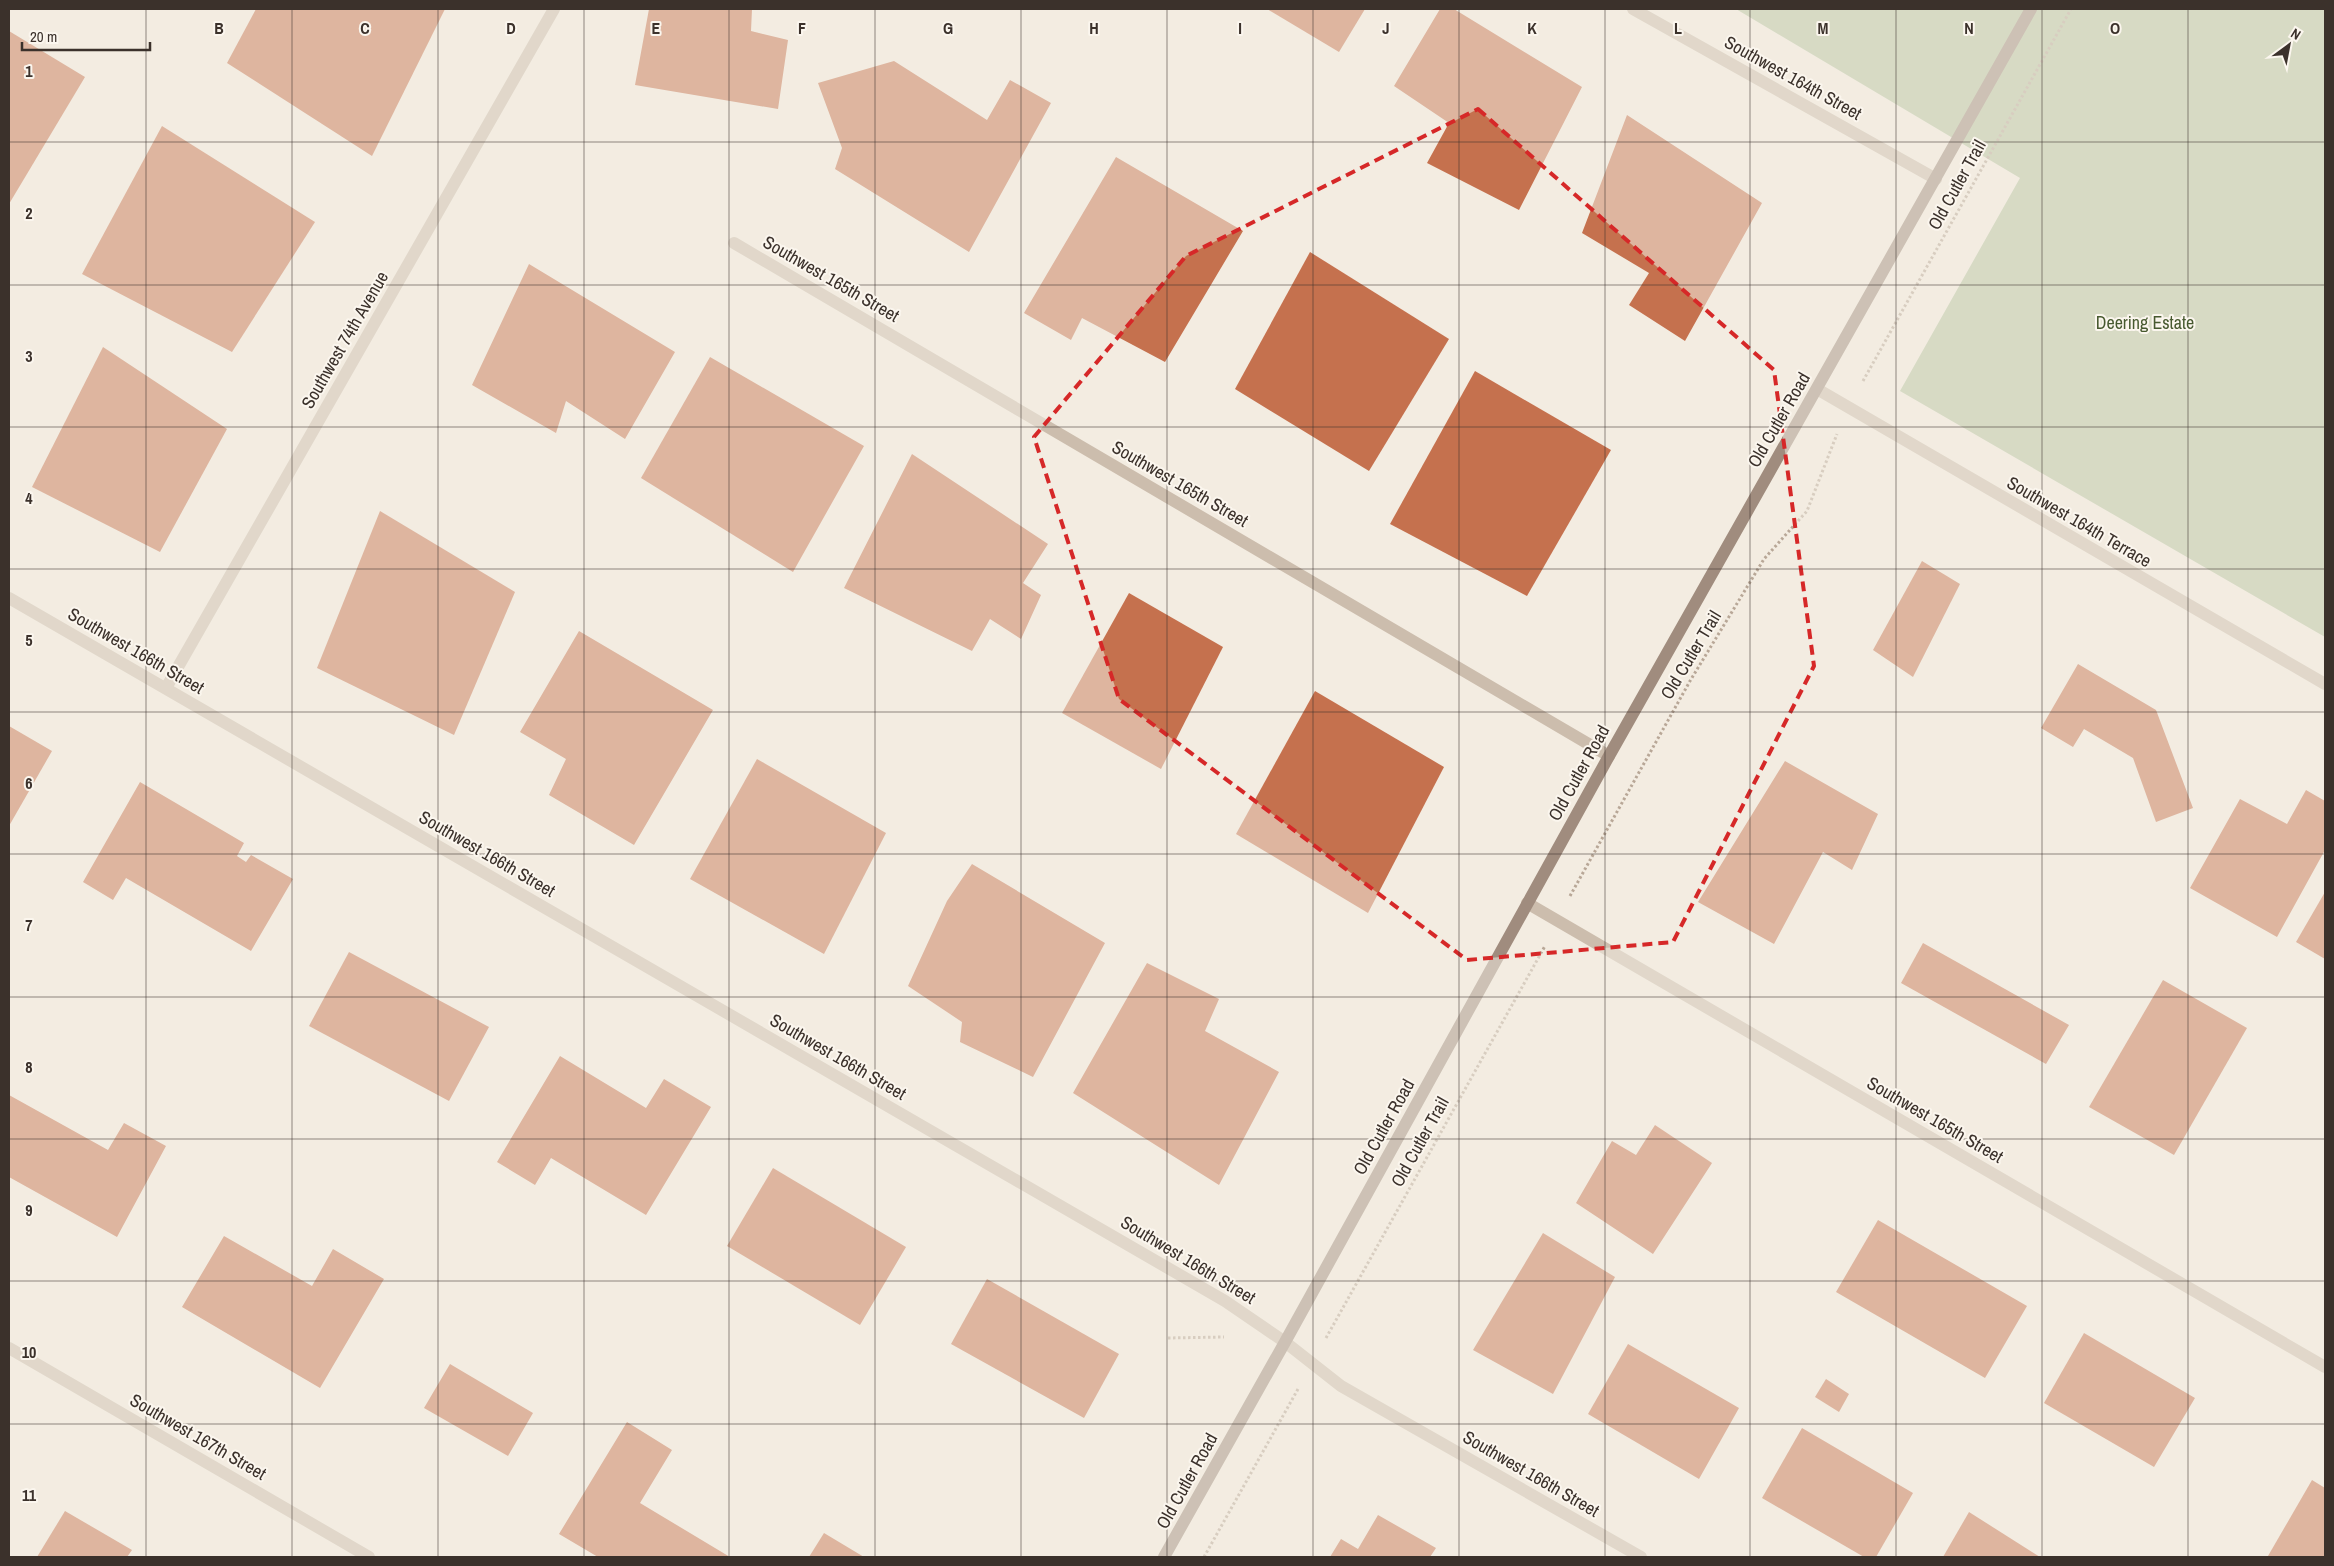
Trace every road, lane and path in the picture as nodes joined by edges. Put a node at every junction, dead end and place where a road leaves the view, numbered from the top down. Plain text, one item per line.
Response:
1 (554, 9) edge
2 (1633, 9) edge
3 (2031, 9) edge
4 (2071, 9) edge
5 (1936, 180) junction
6 (734, 242) dead end
7 (1866, 374) dead end
8 (1817, 389) junction
9 (1831, 446) dead end
10 (9, 598) edge
11 (2325, 684) edge
12 (166, 688) junction
13 (1609, 756) junction
14 (1577, 883) dead end
15 (1527, 903) junction
16 (1531, 973) dead end
17 (1334, 1324) dead end
18 (1168, 1338) dead end
19 (1224, 1338) dead end
20 (1286, 1342) junction
21 (9, 1348) edge
22 (2325, 1367) edge
23 (1286, 1411) dead end
24 (369, 1557) edge
25 (1164, 1557) edge
26 (1204, 1557) edge
27 (1641, 1557) edge

1 - 12 street, Southwest 74th Avenue
2 - 5 street, Southwest 164th Street
3 - 5 main road, Old Cutler Road
4 - 7 path, Old Cutler Trail
5 - 8 main road, Old Cutler Road
6 - 13 street, Southwest 165th Street
8 - 11 street, Southwest 164th Terrace
8 - 13 main road, Old Cutler Road
9 - 14 path, Old Cutler Trail
10 - 12 street, Southwest 166th Street
12 - 20 street, Southwest 166th Street
13 - 15 main road, Old Cutler Road
15 - 20 main road, Old Cutler Road
15 - 22 street, Southwest 165th Street
16 - 17 path, Old Cutler Trail
18 - 19 path
20 - 25 main road, Old Cutler Road
20 - 27 street, Southwest 166th Street
21 - 24 street, Southwest 167th Street
23 - 26 path

